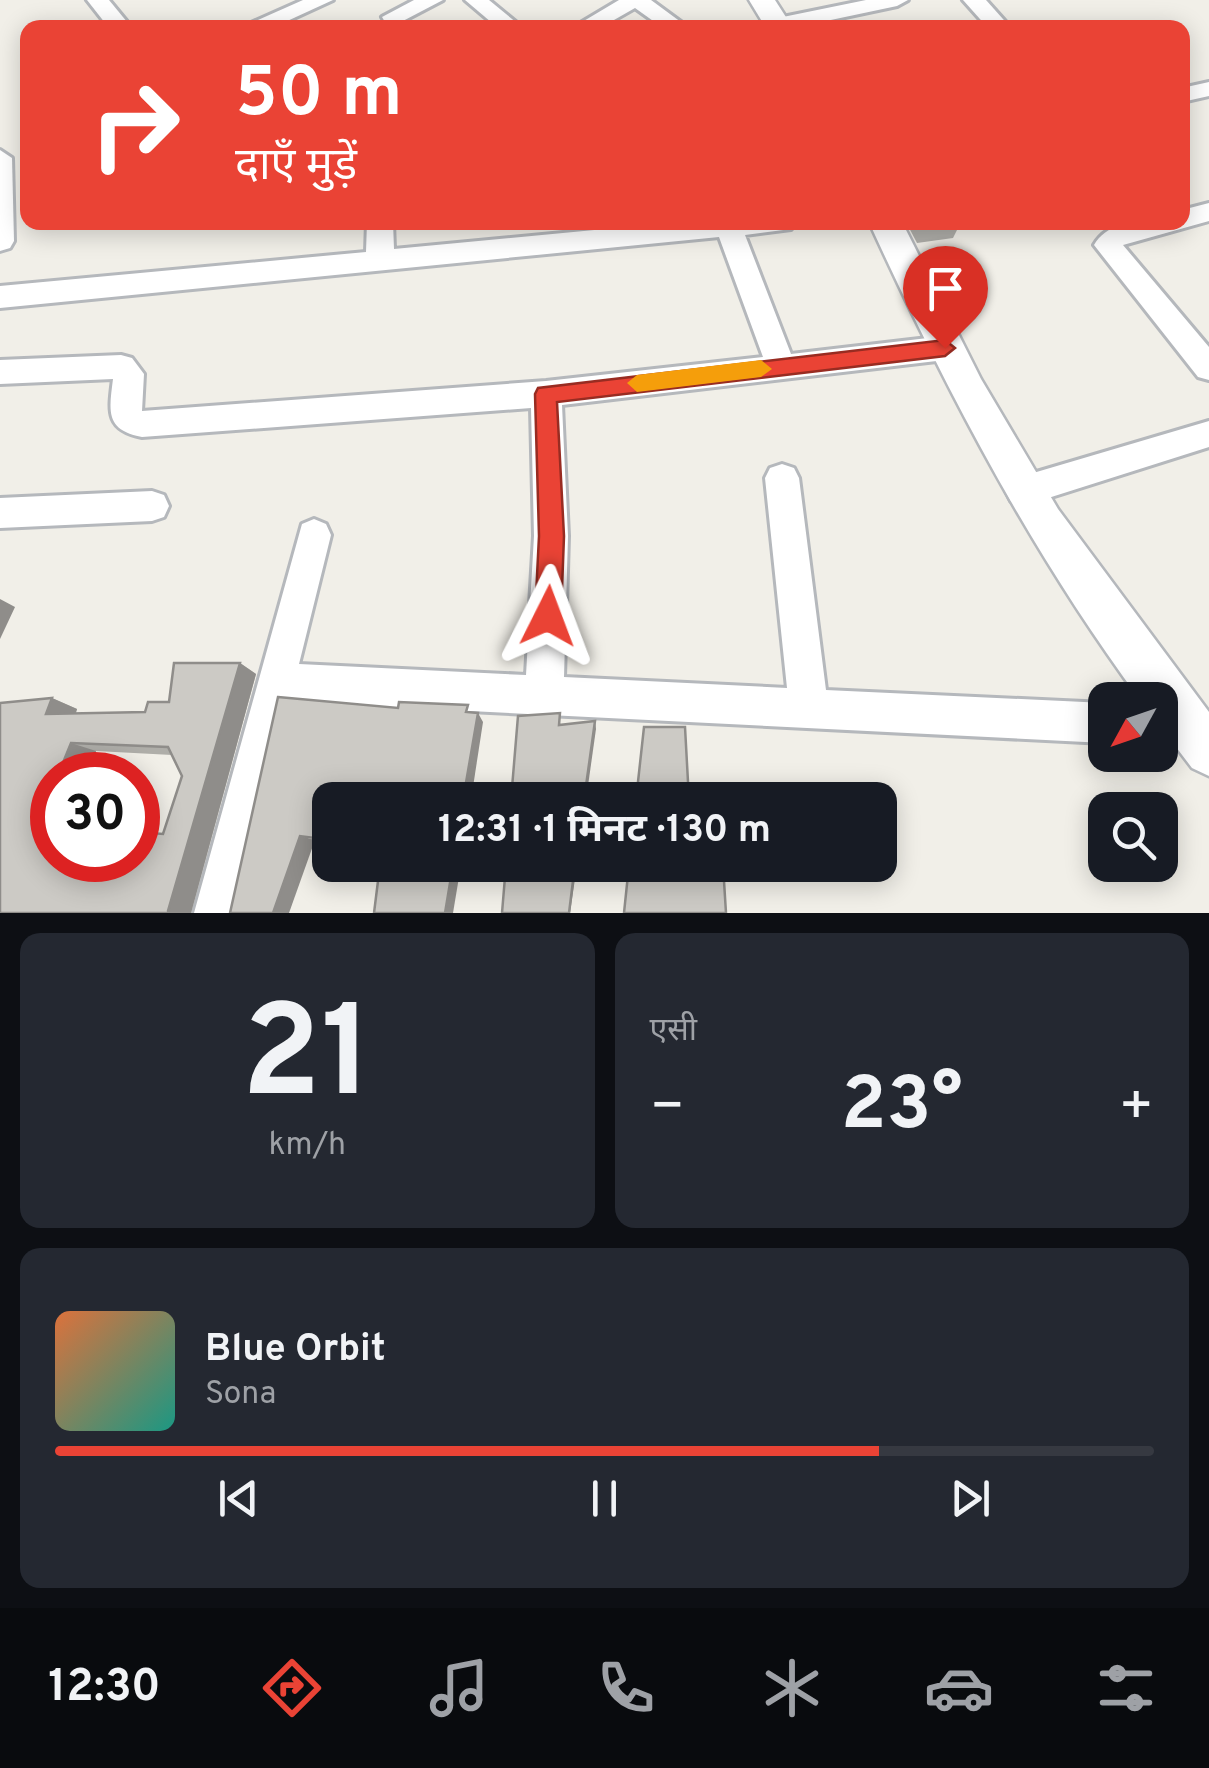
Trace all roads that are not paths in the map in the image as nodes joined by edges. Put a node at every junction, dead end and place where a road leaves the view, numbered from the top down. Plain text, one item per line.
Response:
1 (98, 0) edge
2 (322, 0) edge
3 (374, 0) edge
4 (432, 0) edge
5 (476, 0) edge
6 (636, 0) edge
7 (898, 0) edge
8 (974, 0) edge
9 (292, 5) edge
10 (114, 20) edge
11 (265, 20) edge
12 (397, 20) edge
13 (402, 20) edge
14 (502, 20) edge
15 (598, 20) edge
16 (666, 20) edge
17 (806, 20) edge
18 (993, 20) edge
19 (0, 158) edge
20 (2, 187) edge
21 (380, 230) edge
22 (697, 230) edge
23 (738, 230) edge
24 (889, 230) edge
25 (1139, 230) edge
26 (0, 241) edge
27 (380, 262) junction
28 (0, 297) edge
29 (945, 348) junction
30 (781, 366) junction
31 (1209, 368) edge
32 (0, 372) edge
33 (546, 394) junction
34 (1209, 434) edge
35 (782, 478) dead end
36 (1024, 491) junction
37 (152, 506) dead end
38 (0, 513) edge
39 (314, 536) dead end
40 (276, 682) junction
41 (544, 695) junction
42 (809, 709) junction
43 (1088, 722) edge
44 (1187, 735) edge
45 (216, 913) edge

1 - 10 street
2 - 9 street
3 - 12 street
4 - 13 street
5 - 14 street
6 - 15 street
6 - 16 street
7 - 17 street
8 - 18 street
9 - 11 street
19 - 20 street
20 - 26 street
21 - 27 street
22 - 27 street
23 - 30 street
24 - 29 street
25 - 31 street
27 - 28 street
29 - 30 street
29 - 36 street
30 - 33 street
32 - 33 street
33 - 41 street
34 - 36 street
35 - 42 street
36 - 44 street
37 - 38 street
39 - 40 street
40 - 41 street
40 - 45 street
41 - 42 street
42 - 43 street

